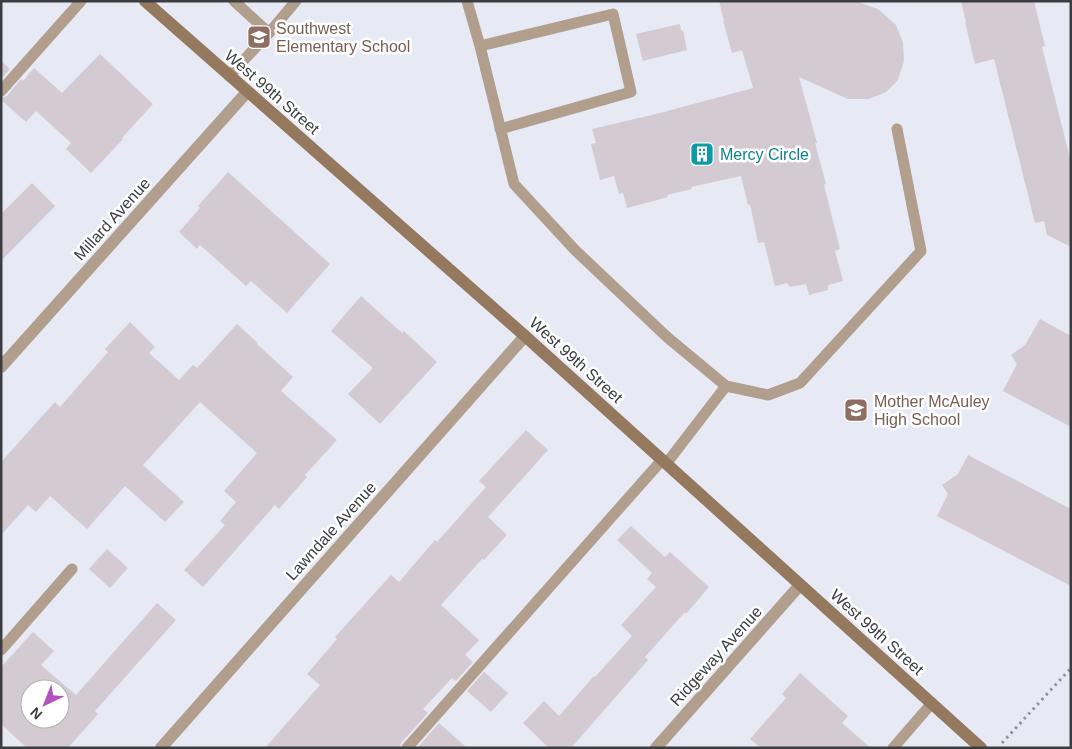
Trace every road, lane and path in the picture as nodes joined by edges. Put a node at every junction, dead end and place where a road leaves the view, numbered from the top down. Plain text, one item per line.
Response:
1 (81, 1) edge
2 (145, 1) edge
3 (234, 1) edge
4 (296, 1) edge
5 (467, 1) edge
6 (269, 33) junction
7 (480, 46) junction
8 (229, 76) junction
9 (1, 90) edge
10 (247, 92) junction
11 (500, 129) junction
12 (897, 129) dead end
13 (525, 336) junction
14 (1, 367) edge
15 (726, 386) junction
16 (664, 462) junction
17 (72, 569) dead end
18 (800, 585) junction
19 (1, 650) edge
20 (1071, 668) edge
21 (932, 703) junction
22 (1002, 743) dead end
23 (161, 748) edge
24 (407, 748) edge
25 (656, 748) edge
26 (893, 748) edge
27 (981, 748) edge

1 - 9 lane
2 - 8 street, West 99th Street
3 - 6 lane
4 - 6 lane
5 - 7 lane
6 - 8 lane
7 - 11 lane
7 - 11 lane
8 - 10 street, West 99th Street
10 - 13 street, West 99th Street
10 - 14 street, Millard Avenue
11 - 15 lane
12 - 15 lane
13 - 16 street, West 99th Street
13 - 23 street, Lawndale Avenue
15 - 16 lane
16 - 18 street, West 99th Street
16 - 24 lane
17 - 19 lane
18 - 21 street, West 99th Street
18 - 25 street, Ridgeway Avenue
20 - 22 path
21 - 26 lane
21 - 27 street, West 99th Street

